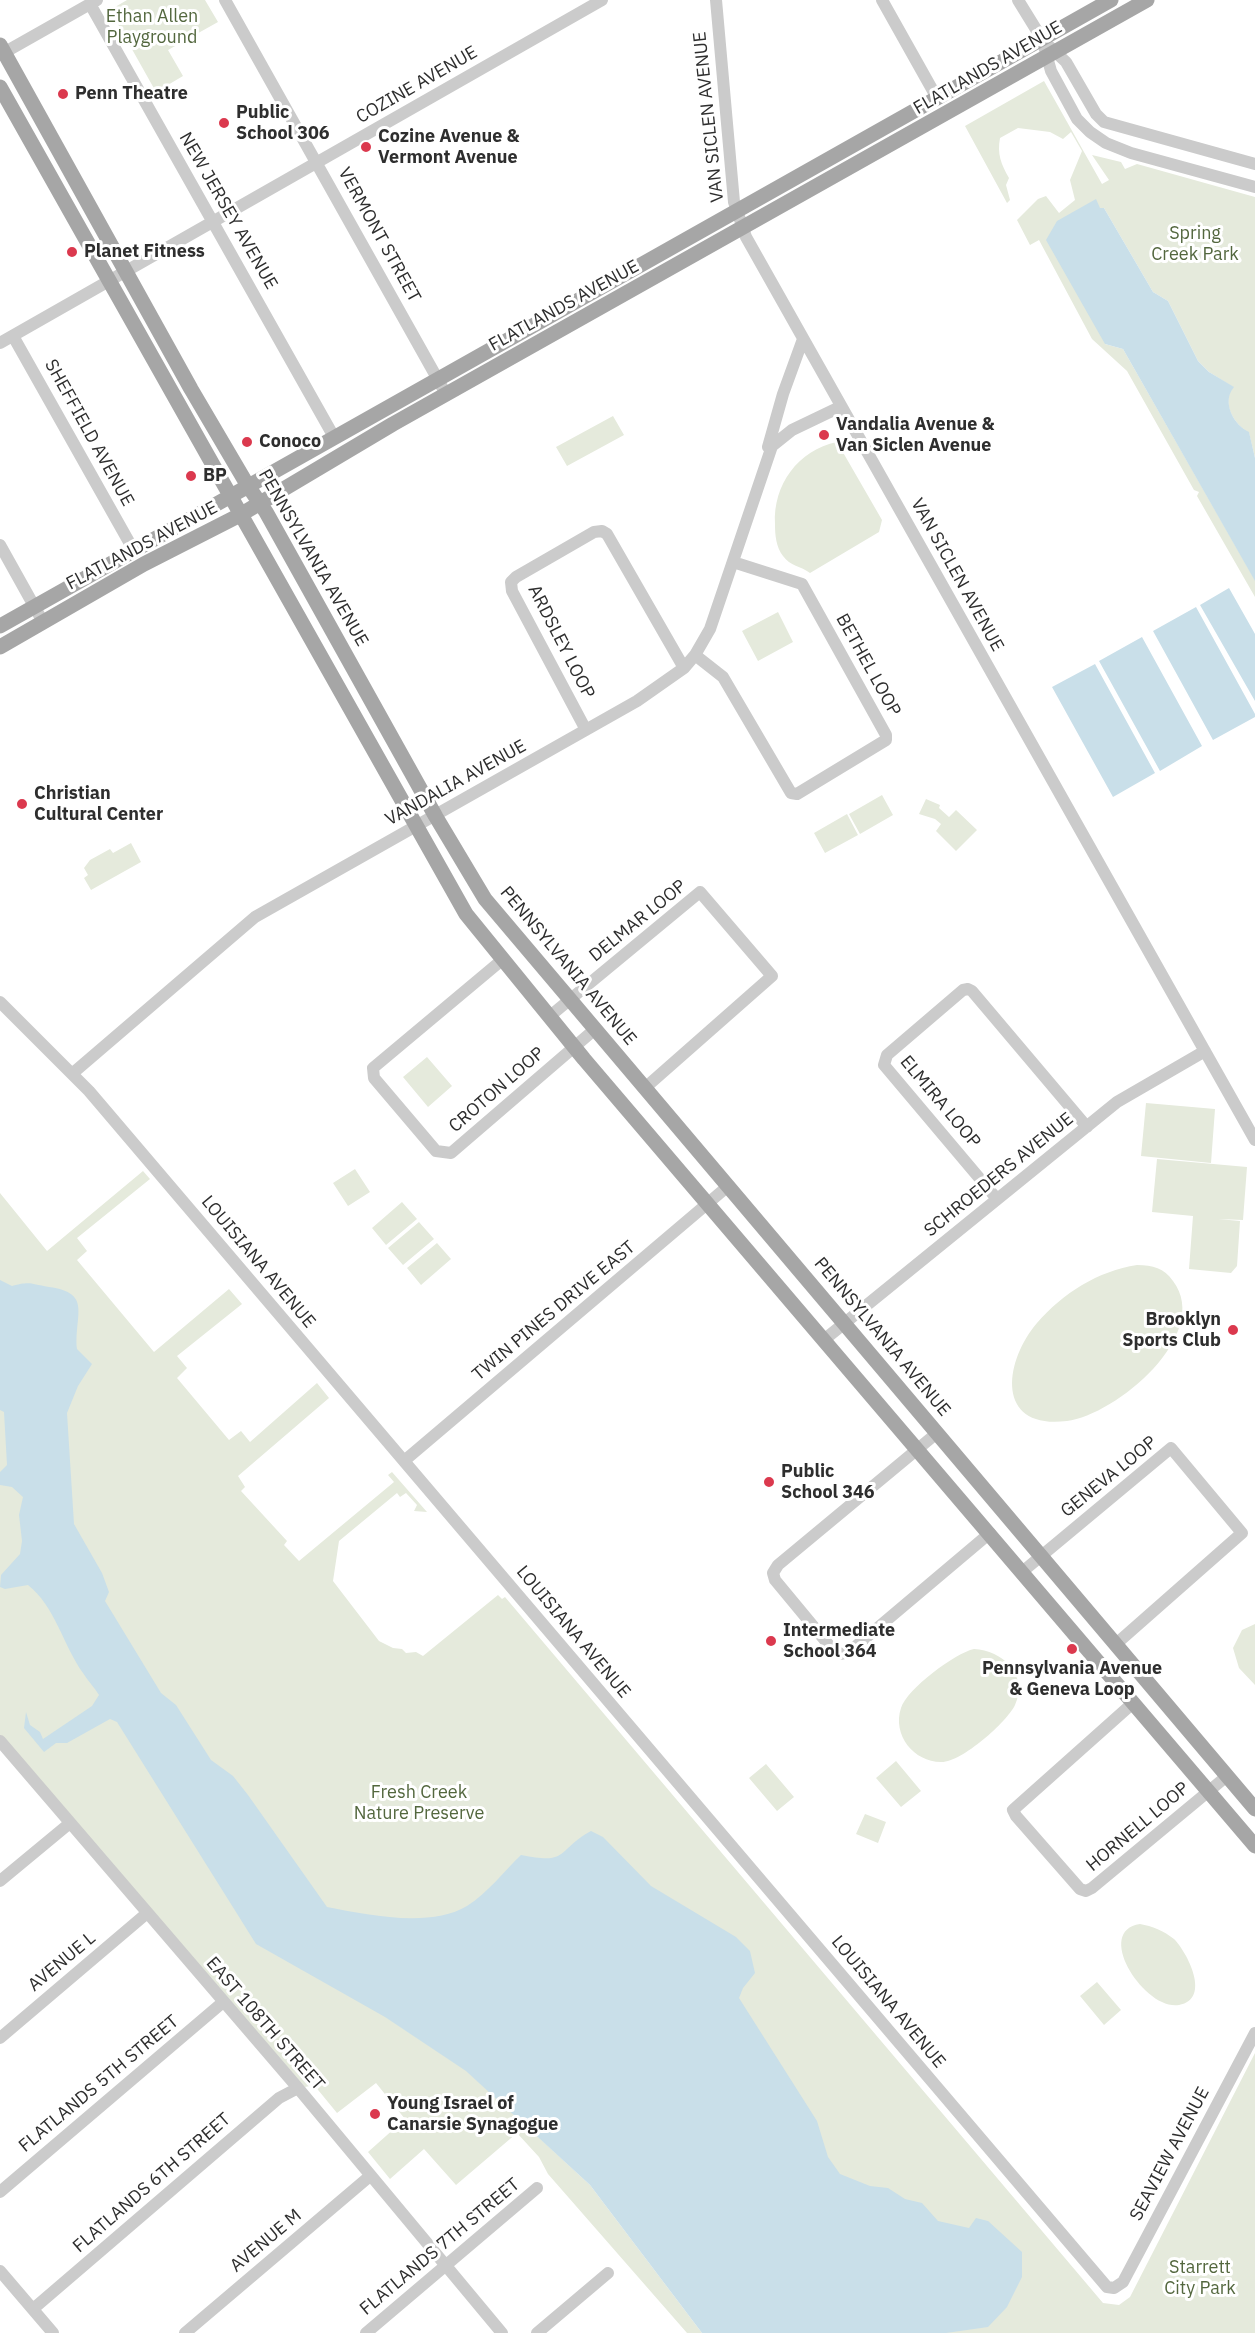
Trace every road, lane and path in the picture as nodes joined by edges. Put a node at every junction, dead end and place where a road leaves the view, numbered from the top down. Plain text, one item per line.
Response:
1 (225, 0) edge
2 (602, 0) edge
3 (716, 0) edge
4 (882, 0) edge
5 (1018, 0) edge
6 (1111, 0) edge
7 (1147, 0) edge
8 (94, 2) edge
9 (1042, 39) junction
10 (1, 51) edge
11 (1052, 55) junction
12 (0, 87) edge
13 (937, 98) junction
14 (317, 163) junction
15 (1255, 164) edge
16 (1255, 188) edge
17 (737, 211) junction
18 (213, 222) junction
19 (743, 228) junction
20 (127, 273) junction
21 (109, 282) junction
22 (13, 336) junction
23 (803, 339) junction
24 (0, 343) edge
25 (438, 378) junction
26 (446, 394) junction
27 (840, 407) junction
28 (334, 437) junction
29 (767, 460) junction
30 (248, 486) junction
31 (229, 497) junction
32 (261, 503) junction
33 (240, 516) junction
34 (0, 545) edge
35 (133, 549) junction
36 (734, 562) junction
37 (34, 606) junction
38 (43, 622) junction
39 (0, 626) edge
40 (0, 647) edge
41 (695, 655) junction
42 (684, 668) junction
43 (586, 730) junction
44 (436, 817) junction
45 (417, 826) junction
46 (502, 960) junction
47 (569, 1001) junction
48 (0, 1002) edge
49 (550, 1016) junction
50 (594, 1030) junction
51 (576, 1046) junction
52 (1205, 1051) junction
53 (73, 1073) junction
54 (646, 1087) junction
55 (1088, 1127) junction
56 (1255, 1140) edge
57 (727, 1187) junction
58 (997, 1199) junction
59 (710, 1204) junction
60 (845, 1322) junction
61 (825, 1339) junction
62 (937, 1433) junction
63 (918, 1449) junction
64 (404, 1461) junction
65 (990, 1533) junction
66 (1041, 1556) junction
67 (1022, 1572) junction
68 (1116, 1644) junction
69 (1133, 1702) junction
70 (0, 1741) edge
71 (1227, 1776) junction
72 (1209, 1791) junction
73 (1255, 1809) edge
74 (70, 1823) junction
75 (1255, 1846) edge
76 (0, 1881) edge
77 (146, 1914) junction
78 (222, 2003) junction
79 (1255, 2033) edge
80 (0, 2038) edge
81 (298, 2088) junction
82 (370, 2176) junction
83 (537, 2188) dead end
84 (0, 2192) edge
85 (445, 2266) junction
86 (0, 2271) edge
87 (608, 2273) dead end
88 (1114, 2288) joint
89 (33, 2309) junction
90 (53, 2333) edge
91 (185, 2333) edge
92 (366, 2333) edge
93 (502, 2333) edge
94 (537, 2333) edge

1 - 14 street, VERMONT STREET
2 - 14 street, COZINE AVENUE
3 - 17 street, VAN SICLEN AVENUE
4 - 13 street
5 - 9 street
6 - 9 main road, FLATLANDS AVENUE
7 - 11 main road, FLATLANDS AVENUE
8 - 10 street
8 - 18 street, NEW JERSEY AVENUE
9 - 11 street
9 - 13 main road, FLATLANDS AVENUE
10 - 20 main road, PENNSYLVANIA AVENUE
11 - 15 street
11 - 16 street
11 - 19 main road, FLATLANDS AVENUE
12 - 21 main road
13 - 17 main road, FLATLANDS AVENUE
14 - 18 street, COZINE AVENUE
14 - 25 street, VERMONT STREET
17 - 19 street, VAN SICLEN AVENUE
17 - 25 main road, FLATLANDS AVENUE
18 - 20 street, COZINE AVENUE
18 - 28 street, NEW JERSEY AVENUE
19 - 23 street, VAN SICLEN AVENUE
19 - 26 main road, FLATLANDS AVENUE
20 - 21 street, COZINE AVENUE
20 - 30 main road, PENNSYLVANIA AVENUE
21 - 22 street, COZINE AVENUE
21 - 31 main road
22 - 24 street, COZINE AVENUE
22 - 35 street, SHEFFIELD AVENUE
23 - 27 street, VAN SICLEN AVENUE
23 - 29 street, VANDALIA AVENUE
25 - 26 street, VERMONT STREET
25 - 28 main road, FLATLANDS AVENUE
26 - 32 main road, FLATLANDS AVENUE
27 - 29 street, VANDALIA AVENUE
27 - 52 street, VAN SICLEN AVENUE
28 - 30 main road, FLATLANDS AVENUE
29 - 36 street, VANDALIA AVENUE
30 - 31 main road, FLATLANDS AVENUE
30 - 32 main road, PENNSYLVANIA AVENUE
31 - 33 main road
31 - 35 main road, FLATLANDS AVENUE
32 - 33 main road, FLATLANDS AVENUE
32 - 44 main road, PENNSYLVANIA AVENUE
33 - 38 main road, FLATLANDS AVENUE
33 - 45 main road
34 - 37 street
35 - 37 main road, FLATLANDS AVENUE
36 - 41 street, VANDALIA AVENUE
36 - 41 street, BETHEL LOOP
37 - 38 street
37 - 39 main road, FLATLANDS AVENUE
38 - 40 main road, FLATLANDS AVENUE
41 - 42 street, VANDALIA AVENUE
42 - 43 street, VANDALIA AVENUE
42 - 43 street, ARDSLEY LOOP
43 - 44 street, VANDALIA AVENUE
44 - 45 street, VANDALIA AVENUE
44 - 47 main road, PENNSYLVANIA AVENUE
45 - 46 main road
45 - 53 street, VANDALIA AVENUE
46 - 49 main road
46 - 51 street, CROTON LOOP
47 - 49 street, DELMAR LOOP
47 - 50 main road, PENNSYLVANIA AVENUE
47 - 54 street, DELMAR LOOP
48 - 53 street, LOUISIANA AVENUE
49 - 51 main road
50 - 51 street, CROTON LOOP
50 - 54 main road, PENNSYLVANIA AVENUE
51 - 59 main road
52 - 55 street, SCHROEDERS AVENUE
52 - 56 street, VAN SICLEN AVENUE
53 - 64 street, LOUISIANA AVENUE
54 - 57 main road, PENNSYLVANIA AVENUE
55 - 58 street, SCHROEDERS AVENUE
55 - 58 street, ELMIRA LOOP
57 - 59 street, TWIN PINES DRIVE EAST
57 - 60 main road, PENNSYLVANIA AVENUE
58 - 60 street, SCHROEDERS AVENUE
59 - 61 main road
59 - 64 street, TWIN PINES DRIVE EAST
60 - 61 street, SCHROEDERS AVENUE
60 - 62 main road, PENNSYLVANIA AVENUE
61 - 63 main road
62 - 63 street
62 - 66 main road, PENNSYLVANIA AVENUE
63 - 65 main road
63 - 65 street
64 - 88 street, LOUISIANA AVENUE
65 - 67 main road
66 - 67 street, GENEVA LOOP
66 - 68 main road, PENNSYLVANIA AVENUE
66 - 68 street, GENEVA LOOP
67 - 69 main road
68 - 71 main road, PENNSYLVANIA AVENUE
69 - 72 main road
69 - 72 street, HORNELL LOOP
70 - 74 street, EAST 108TH STREET
71 - 72 street, HORNELL LOOP
71 - 73 main road, PENNSYLVANIA AVENUE
72 - 75 main road
74 - 76 street
74 - 77 street, EAST 108TH STREET
77 - 78 street, EAST 108TH STREET
77 - 80 street, AVENUE L
78 - 81 street, EAST 108TH STREET
78 - 84 street, FLATLANDS 5TH STREET
79 - 88 street, SEAVIEW AVENUE
81 - 82 street, EAST 108TH STREET
81 - 89 street, FLATLANDS 6TH STREET
82 - 85 street, EAST 108TH STREET
82 - 91 street, AVENUE M
83 - 85 street, FLATLANDS 7TH STREET
85 - 92 street, FLATLANDS 7TH STREET
85 - 93 street, EAST 108TH STREET
86 - 89 street
87 - 94 street
89 - 90 street

